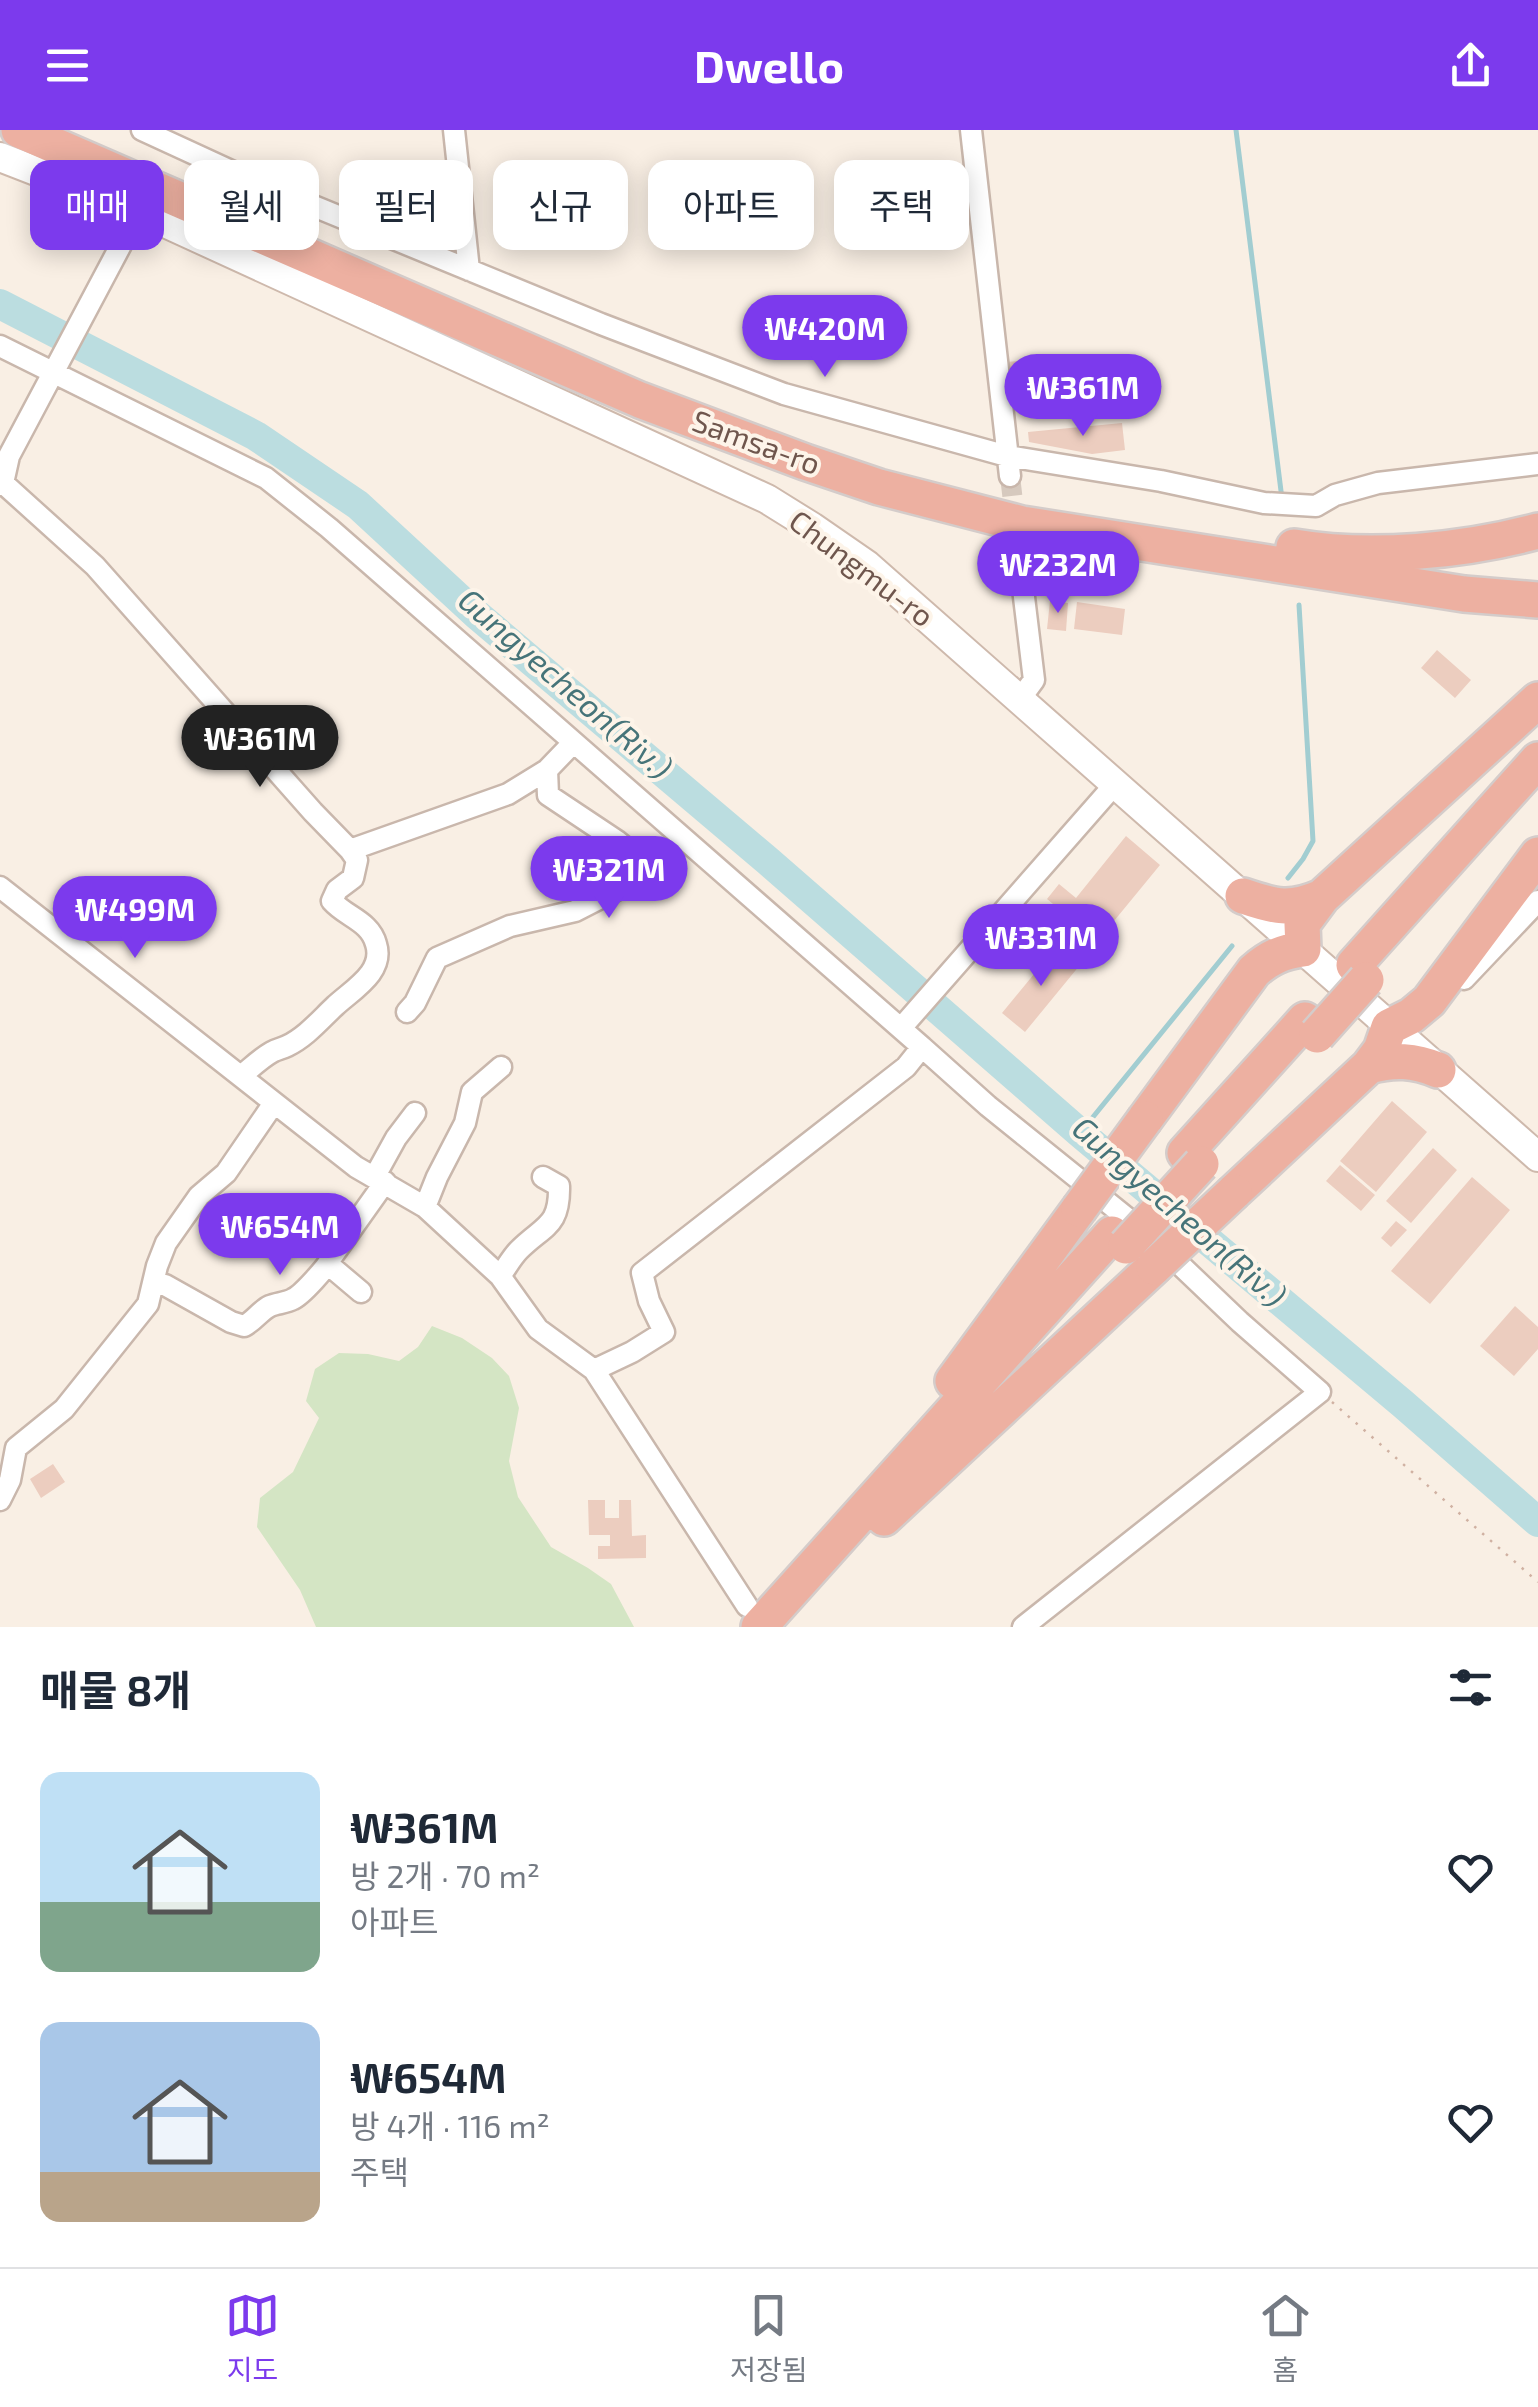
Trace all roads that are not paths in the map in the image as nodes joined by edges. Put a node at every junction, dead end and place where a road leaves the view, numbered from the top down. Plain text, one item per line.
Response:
1 (19, 130) edge
2 (68, 130) edge
3 (142, 130) edge
4 (454, 130) edge
5 (970, 130) edge
6 (0, 157) edge
7 (30, 169) edge
8 (164, 223) edge
9 (118, 250) edge
10 (468, 270) junction
11 (0, 346) edge
12 (54, 371) junction
13 (1538, 464) edge
14 (1008, 466) junction
15 (1, 484) edge
16 (1538, 530) edge
17 (1017, 538) tunnel mouth
18 (1538, 600) edge
19 (1020, 699) junction
20 (1538, 700) edge
21 (573, 743) junction
22 (1538, 760) edge
23 (548, 770) junction
24 (1116, 783) junction
25 (1538, 789) edge
26 (350, 850) junction
27 (1538, 855) edge
28 (0, 887) edge
29 (1242, 896) junction
30 (1322, 896) junction
31 (1538, 901) edge
32 (0, 905) edge
33 (52, 926) junction
34 (1302, 950) junction
35 (1254, 971) junction
36 (1360, 972) junction
37 (1429, 1009) junction
38 (408, 1012) dead end
39 (907, 1021) junction
40 (1389, 1027) junction
41 (922, 1047) junction
42 (1368, 1066) junction
43 (501, 1067) dead end
44 (1438, 1070) junction
45 (241, 1076) junction
46 (274, 1103) junction
47 (415, 1114) dead end
48 (1538, 1156) edge
49 (543, 1176) dead end
50 (380, 1179) junction
51 (425, 1206) junction
52 (1131, 1249) junction
53 (329, 1265) junction
54 (500, 1276) junction
55 (154, 1284) junction
56 (361, 1292) dead end
57 (594, 1370) junction
58 (0, 1500) edge
59 (833, 1545) junction
60 (753, 1616) edge
61 (784, 1627) edge
62 (1024, 1627) edge

1 - 18 highway, Samsa-ro
2 - 16 highway, Samsa-ro
3 - 10 street
4 - 10 street
5 - 14 street
6 - 7 street, Chungmu-ro
8 - 19 street, Chungmu-ro
9 - 12 street
10 - 14 street
11 - 12 street
12 - 15 street
12 - 21 street
13 - 14 street
15 - 26 street
17 - 19 street
19 - 24 street, Chungmu-ro
20 - 30 highway
21 - 23 street
21 - 39 street
22 - 36 highway
23 - 26 street
23 - 38 street
24 - 29 street, Chungmu-ro
24 - 39 street
25 - 36 highway
26 - 45 street
27 - 37 highway
28 - 33 street
29 - 30 highway
29 - 34 street, Chungmu-ro
29 - 35 highway
30 - 34 highway
31 - 37 street
32 - 33 street
33 - 45 street
34 - 35 highway
34 - 40 street, Chungmu-ro
35 - 59 highway, bridge
36 - 52 highway
37 - 40 highway
37 - 44 highway
39 - 41 street
40 - 42 highway
40 - 44 street, Chungmu-ro
41 - 57 street
41 - 62 street
42 - 44 highway
42 - 52 highway, bridge
43 - 51 street
44 - 48 street, Chungmu-ro
45 - 46 street
46 - 50 street
46 - 55 street
47 - 50 street
49 - 54 street
50 - 51 street
50 - 53 street
51 - 54 street
52 - 59 highway
52 - 61 highway
53 - 55 street
53 - 56 street
54 - 57 street
55 - 58 street
57 - 60 street
59 - 60 highway

